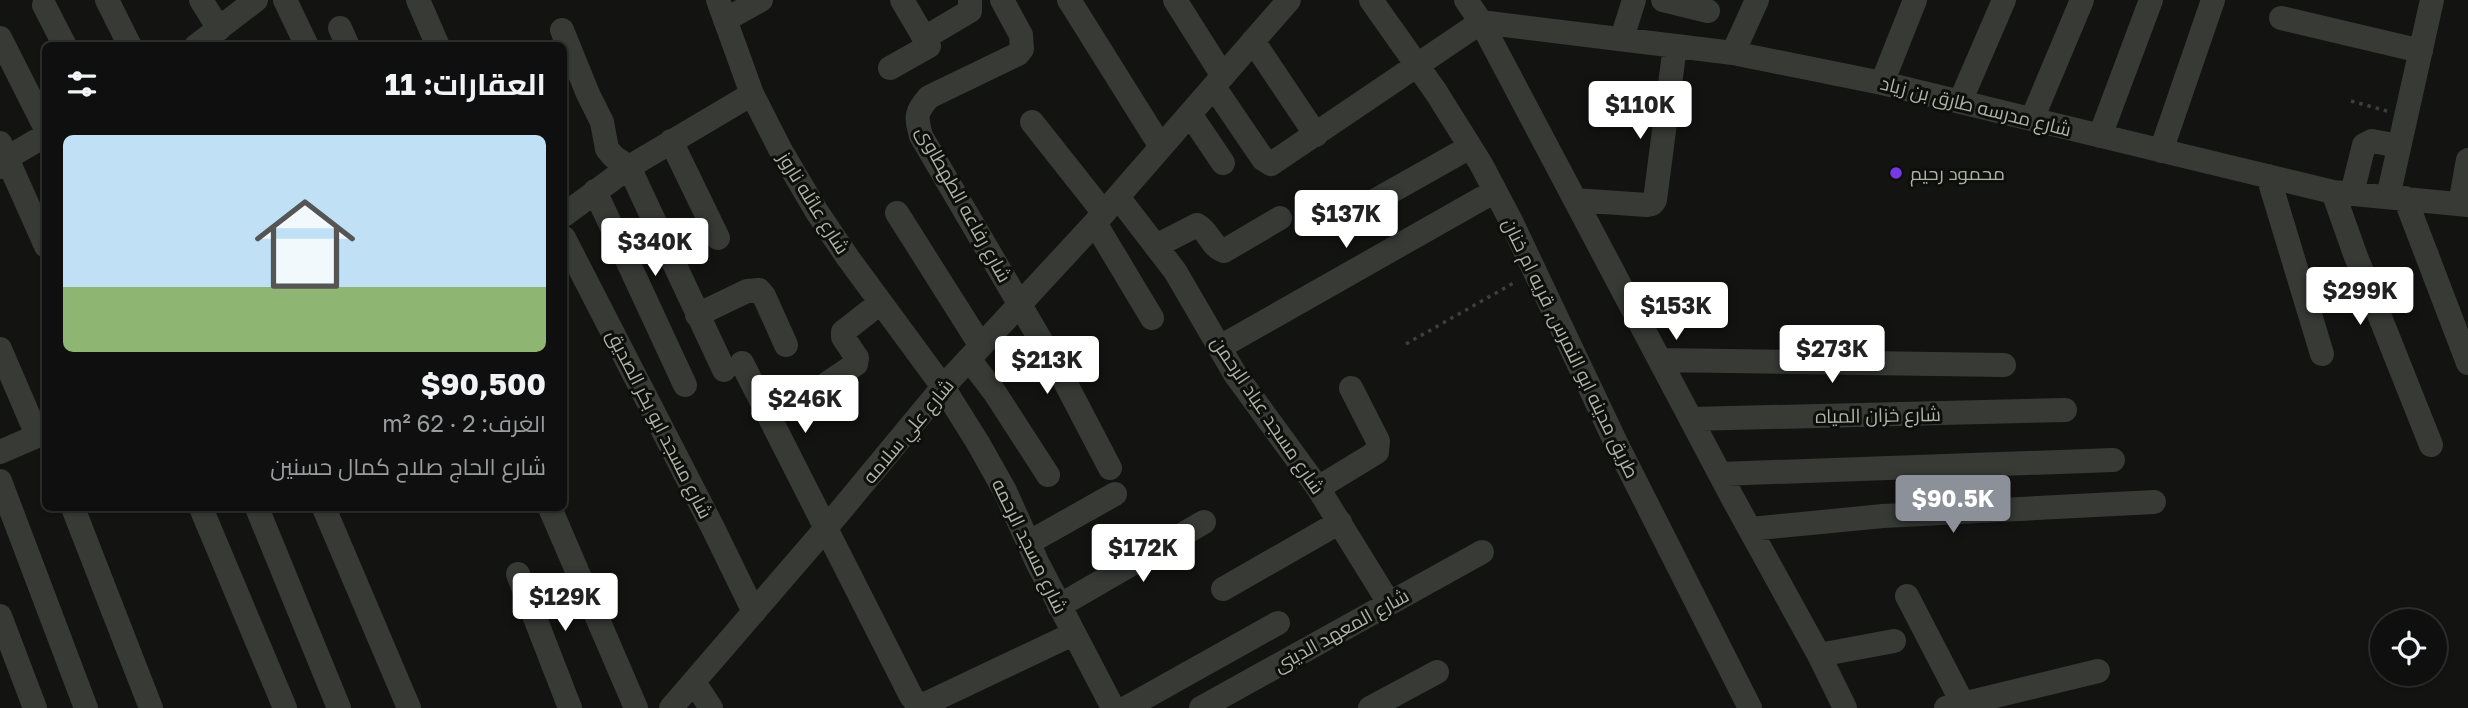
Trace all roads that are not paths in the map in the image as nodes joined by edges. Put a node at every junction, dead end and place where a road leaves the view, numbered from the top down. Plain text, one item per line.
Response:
1 (107, 0) edge
2 (201, 0) edge
3 (256, 0) edge
4 (285, 0) edge
5 (418, 0) edge
6 (761, 0) edge
7 (902, 0) edge
8 (970, 0) edge
9 (1002, 0) edge
10 (1069, 0) edge
11 (1175, 0) edge
12 (1289, 0) edge
13 (1371, 0) edge
14 (1466, 0) edge
15 (1634, 0) edge
16 (1663, 0) edge
17 (1757, 0) edge
18 (1915, 0) edge
19 (2004, 0) edge
20 (2082, 0) edge
21 (2151, 0) edge
22 (2213, 0) edge
23 (2432, 0) edge
24 (44, 5) dead end
25 (722, 10) edge
26 (1707, 11) dead end
27 (2281, 18) dead end
28 (1481, 22) junction
29 (219, 29) junction
30 (562, 30) dead end
31 (0, 37) edge
32 (926, 37) junction
33 (1622, 38) junction
34 (1253, 41) junction
35 (63, 42) edge
36 (128, 42) edge
37 (201, 42) edge
38 (305, 42) edge
39 (436, 42) edge
40 (567, 42) edge
41 (567, 42) edge
42 (1675, 46) junction
43 (2421, 51) junction
44 (1733, 53) junction
45 (1419, 66) junction
46 (890, 68) dead end
47 (1218, 81) junction
48 (1882, 83) junction
49 (752, 94) junction
50 (1960, 102) junction
51 (1190, 114) junction
52 (2032, 119) junction
53 (1032, 122) dead end
54 (42, 132) edge
55 (1315, 135) junction
56 (2100, 136) junction
57 (42, 138) edge
58 (671, 141) junction
59 (2399, 146) junction
60 (1161, 147) junction
61 (1470, 147) junction
62 (2161, 151) junction
63 (2, 156) edge
64 (2468, 160) edge
65 (1223, 163) dead end
66 (629, 167) junction
67 (2268, 176) junction
68 (595, 191) junction
69 (1495, 191) junction
70 (2342, 192) junction
71 (2396, 198) junction
72 (1376, 200) dead end
73 (1575, 200) junction
74 (2464, 204) edge
75 (1106, 211) junction
76 (567, 213) edge
77 (897, 213) dead end
78 (1280, 218) dead end
79 (42, 238) edge
80 (718, 238) dead end
81 (567, 244) edge
82 (1156, 246) junction
83 (880, 303) junction
84 (1020, 304) junction
85 (697, 315) junction
86 (1152, 318) dead end
87 (786, 345) dead end
88 (1220, 347) junction
89 (0, 349) edge
90 (975, 353) junction
91 (2322, 354) dead end
92 (1660, 360) junction
93 (2468, 363) edge
94 (2004, 365) dead end
95 (685, 385) dead end
96 (943, 387) junction
97 (1351, 388) dead end
98 (816, 391) dead end
99 (2065, 410) dead end
100 (1691, 419) junction
101 (42, 432) edge
102 (42, 434) edge
103 (2431, 445) dead end
104 (0, 452) edge
105 (2113, 460) dead end
106 (1110, 468) dead end
107 (1720, 474) junction
108 (1048, 475) dead end
109 (0, 481) edge
110 (1318, 488) junction
111 (1115, 494) dead end
112 (2154, 502) dead end
113 (74, 511) edge
114 (202, 511) edge
115 (258, 511) edge
116 (325, 511) edge
117 (551, 511) edge
118 (1204, 522) dead end
119 (1340, 522) junction
120 (827, 527) junction
121 (1750, 529) junction
122 (1028, 543) junction
123 (1482, 552) dead end
124 (519, 574) dead end
125 (1223, 589) dead end
126 (1908, 596) dead end
127 (1389, 603) junction
128 (1059, 606) junction
129 (754, 612) junction
130 (0, 616) edge
131 (1278, 623) dead end
132 (1073, 634) junction
133 (1894, 641) dead end
134 (1819, 655) junction
135 (2098, 671) dead end
136 (1437, 672) dead end
137 (694, 682) junction
138 (1954, 706) edge
139 (35, 708) edge
140 (86, 708) edge
141 (151, 708) edge
142 (285, 708) edge
143 (339, 708) edge
144 (409, 708) edge
145 (570, 708) edge
146 (636, 708) edge
147 (671, 708) edge
148 (711, 708) edge
149 (1113, 708) edge
150 (1126, 708) edge
151 (1201, 708) edge
152 (1370, 708) edge
153 (1750, 708) edge
154 (1845, 708) edge

1 - 36 street
2 - 29 street
3 - 29 street
4 - 38 street
5 - 39 street
6 - 25 street
7 - 32 street
8 - 32 street
9 - 84 street, شارع رفاعه الطهطاوى
10 - 60 street
11 - 47 street
12 - 34 street, شارع علي سلامه
13 - 45 street, طريق مدينه ابو النمرس, قريه ام خنان
14 - 28 street
15 - 33 street
16 - 26 street
17 - 44 street
18 - 48 street
19 - 50 street
20 - 52 street
21 - 56 street
22 - 62 street
23 - 43 street
24 - 35 street
25 - 49 street, شارع عائله ناروز
27 - 43 street
28 - 33 street, شارع مدرسه طارق بن زياد
28 - 45 street
28 - 73 street
29 - 37 street
30 - 40 street
31 - 54 street
32 - 46 street
33 - 42 street, شارع مدرسه طارق بن زياد
34 - 47 street, شارع علي سلامه
34 - 55 street
41 - 66 street
42 - 44 street, شارع مدرسه طارق بن زياد
42 - 73 street
43 - 59 street
44 - 48 street, شارع مدرسه طارق بن زياد
45 - 55 street
45 - 61 street, طريق مدينه ابو النمرس, قريه ام خنان
47 - 51 street, شارع علي سلامه
47 - 55 street
48 - 50 street, شارع مدرسه طارق بن زياد
49 - 58 street
49 - 83 street, شارع عائله ناروز
50 - 52 street, شارع مدرسه طارق بن زياد
51 - 60 street, شارع علي سلامه
51 - 65 street
52 - 56 street, شارع مدرسه طارق بن زياد
53 - 75 street
56 - 62 street, شارع مدرسه طارق بن زياد
57 - 63 street
58 - 66 street
58 - 80 street
59 - 70 street
59 - 71 street
60 - 75 street, شارع علي سلامه
61 - 69 street, طريق مدينه ابو النمرس, قريه ام خنان
61 - 72 street
62 - 67 street, شارع مدرسه طارق بن زياد
63 - 79 street
64 - 74 street
66 - 68 street
66 - 85 street
67 - 70 street, شارع مدرسه طارق بن زياد
67 - 91 street
68 - 76 street
68 - 95 street
69 - 88 street
69 - 153 street, طريق مدينه ابو النمرس, قريه ام خنان
70 - 71 street, شارع مدرسه طارق بن زياد
70 - 103 street
71 - 74 street, شارع مدرسه طارق بن زياد
71 - 93 street
73 - 92 street
75 - 82 street, شارع مسجد عباد الرحمن
75 - 84 street, شارع علي سلامه
75 - 86 street
77 - 90 street
78 - 82 street
81 - 129 street, شارع مسجد ابو بكر الصديق
82 - 88 street, شارع مسجد عباد الرحمن
83 - 96 street, شارع عائله ناروز
83 - 98 street
84 - 90 street, شارع علي سلامه
84 - 106 street
85 - 87 street
85 - 120 street
88 - 110 street, شارع مسجد عباد الرحمن
89 - 101 street
90 - 96 street, شارع علي سلامه
90 - 108 street
92 - 94 street
92 - 100 street
96 - 120 street, شارع علي سلامه
96 - 122 street, شارع مسجد الرحمه
97 - 110 street
99 - 100 street, شارع خزان المياه
100 - 107 street
102 - 104 street
105 - 107 street
107 - 121 street
109 - 140 street
110 - 119 street, شارع مسجد عباد الرحمن
111 - 122 street
112 - 121 street
113 - 141 street
114 - 142 street
115 - 143 street
116 - 144 street
117 - 146 street
118 - 128 street
119 - 125 street
119 - 127 street, شارع مسجد عباد الرحمن
120 - 129 street, شارع علي سلامه
120 - 132 street
121 - 134 street
122 - 128 street, شارع مسجد الرحمه
123 - 127 street, شارع المعهد الدينى
124 - 145 street
126 - 138 street
127 - 151 street, شارع المعهد الدينى
128 - 132 street, شارع مسجد الرحمه
129 - 137 street, شارع علي سلامه
130 - 139 street
131 - 150 street
132 - 149 street, شارع مسجد الرحمه
133 - 134 street
134 - 154 street
135 - 138 street
136 - 152 street
137 - 147 street, شارع علي سلامه
137 - 148 street

